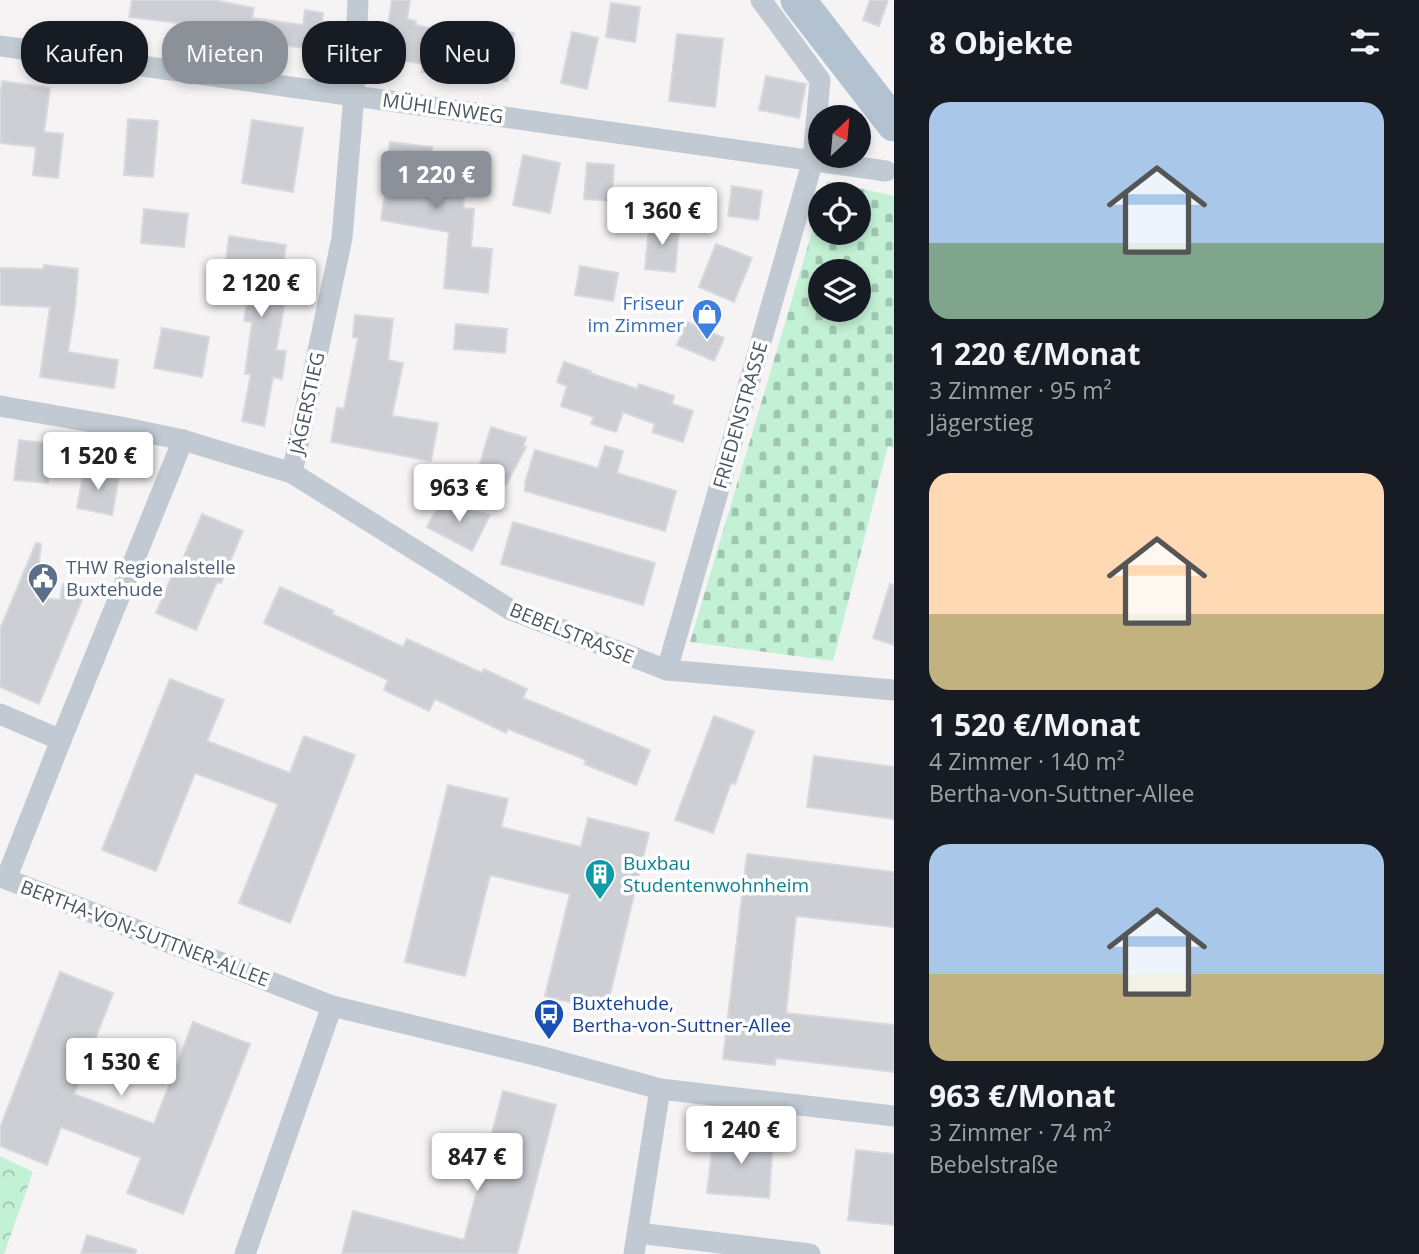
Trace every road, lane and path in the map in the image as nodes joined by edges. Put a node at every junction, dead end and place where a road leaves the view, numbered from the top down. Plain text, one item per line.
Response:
1 (358, 0) edge
2 (761, 0) edge
3 (798, 0) edge
4 (0, 46) edge
5 (354, 95) junction
6 (818, 105) edge
7 (894, 124) edge
8 (808, 159) edge
9 (811, 168) edge
10 (866, 168) edge
11 (886, 171) dead end
12 (0, 406) edge
13 (183, 440) junction
14 (292, 473) junction
15 (667, 670) junction
16 (894, 690) edge
17 (0, 714) edge
18 (61, 740) junction
19 (3, 888) edge
20 (332, 1006) junction
21 (660, 1088) junction
22 (894, 1116) edge
23 (636, 1244) edge
24 (245, 1254) edge
25 (810, 1254) edge

1 - 5 street, JÄGERSTIEG
2 - 6 street, FRIEDENSTRASSE
3 - 7 main road
4 - 5 street, MÜHLENWEG
5 - 8 street, MÜHLENWEG
5 - 14 street, JÄGERSTIEG
9 - 15 street, FRIEDENSTRASSE
10 - 11 street, MÜHLENWEG
12 - 13 street, BEBELSTRASSE
13 - 14 street, BEBELSTRASSE
13 - 18 street, BERTHA-VON-SUTTNER-ALLEE
14 - 15 street, BEBELSTRASSE
15 - 16 street, BEBELSTRASSE
17 - 18 street
18 - 19 street, BERTHA-VON-SUTTNER-ALLEE
19 - 20 street, BERTHA-VON-SUTTNER-ALLEE
20 - 21 street, BERTHA-VON-SUTTNER-ALLEE
20 - 24 street
21 - 22 street, BERTHA-VON-SUTTNER-ALLEE
21 - 23 street
23 - 25 street

